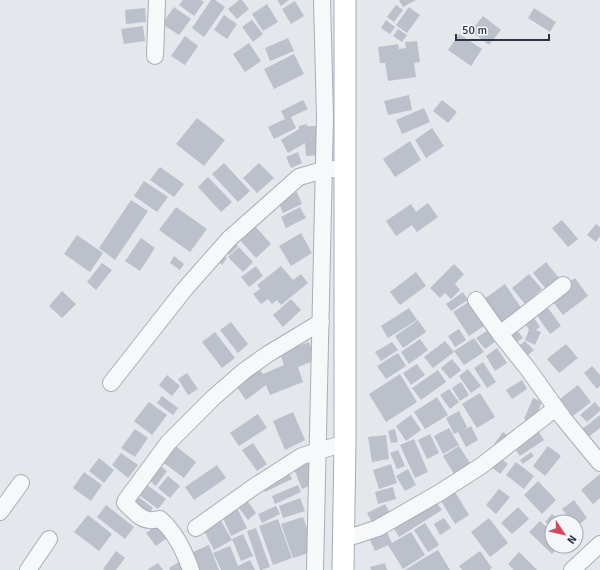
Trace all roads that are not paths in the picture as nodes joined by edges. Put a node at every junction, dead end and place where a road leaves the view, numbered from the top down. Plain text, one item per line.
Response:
1 (157, 0) edge
2 (322, 0) edge
3 (345, 0) edge
4 (356, 0) edge
5 (155, 56) dead end
6 (351, 80) junction
7 (334, 169) junction
8 (563, 285) dead end
9 (476, 300) dead end
10 (321, 322) junction
11 (500, 334) junction
12 (111, 383) dead end
13 (350, 402) junction
14 (556, 408) junction
15 (331, 447) junction
16 (600, 463) edge
17 (21, 483) dead end
18 (0, 512) edge
19 (196, 528) dead end
20 (360, 535) junction
21 (49, 539) dead end
22 (600, 544) edge
23 (28, 570) edge
24 (192, 570) edge
25 (315, 570) edge
26 (343, 570) edge
27 (353, 570) edge
28 (572, 570) edge

1 - 5 street
2 - 7 street
3 - 6 main road
4 - 6 main road
6 - 7 main road
6 - 13 main road
7 - 10 street
7 - 12 street
7 - 13 main road
8 - 11 street
9 - 11 street
10 - 15 street
10 - 24 street
11 - 14 street
13 - 15 main road
13 - 20 main road
14 - 16 street
14 - 20 street
15 - 19 street
15 - 25 street
15 - 26 main road
17 - 18 street
20 - 27 main road
21 - 23 street
22 - 28 street

